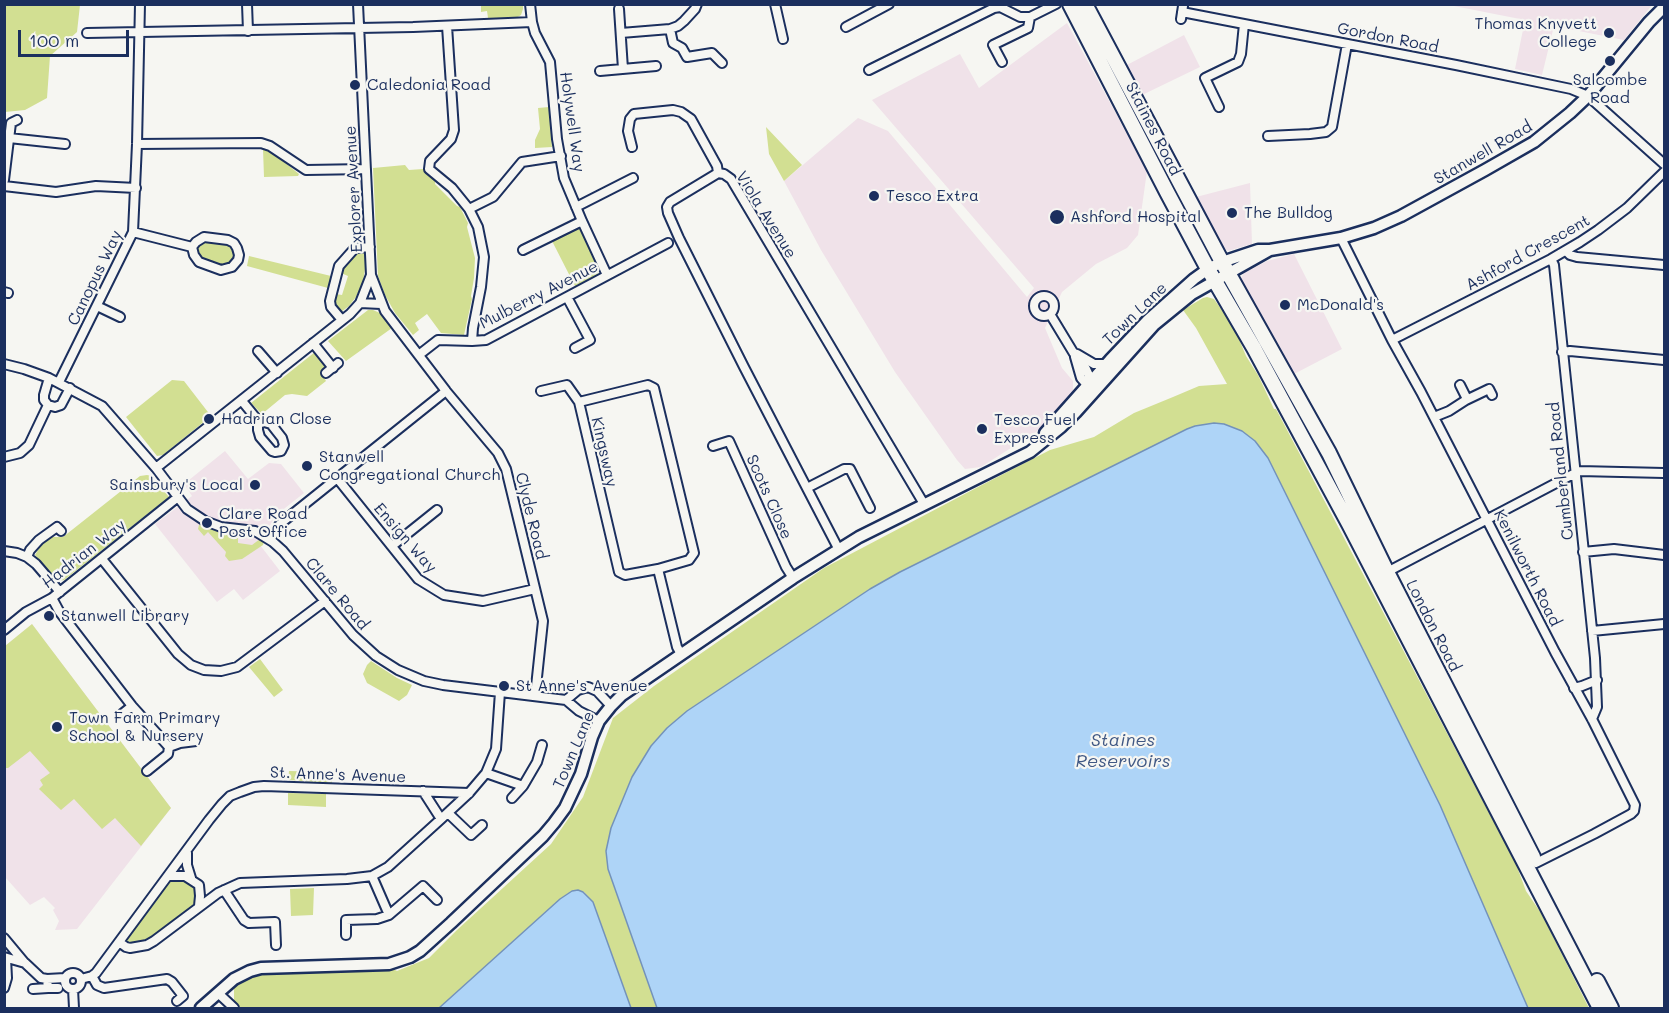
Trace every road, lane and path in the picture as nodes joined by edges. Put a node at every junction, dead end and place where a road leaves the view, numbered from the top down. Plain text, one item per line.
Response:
1 (140, 4) edge
2 (247, 4) edge
3 (358, 4) edge
4 (530, 4) edge
5 (775, 4) edge
6 (889, 4) edge
7 (1056, 4) edge
8 (1070, 4) edge
9 (1085, 4) edge
10 (694, 6) edge
11 (1665, 7) edge
12 (619, 9) dead end
13 (1182, 12) dead end
14 (1030, 17) junction
15 (531, 22) junction
16 (1244, 24) junction
17 (447, 26) junction
18 (359, 27) junction
19 (846, 27) dead end
20 (670, 29) junction
21 (248, 31) junction
22 (140, 32) junction
23 (87, 33) dead end
24 (621, 33) junction
25 (783, 39) dead end
26 (1347, 44) junction
27 (1002, 62) dead end
28 (722, 63) dead end
29 (656, 66) dead end
30 (623, 69) junction
31 (869, 70) dead end
32 (600, 71) dead end
33 (1588, 96) junction
34 (632, 104) dead end
35 (1219, 107) dead end
36 (634, 114) junction
37 (17, 120) dead end
38 (52, 132) dead end
39 (1268, 136) dead end
40 (9, 138) junction
41 (51, 142) junction
42 (64, 144) dead end
43 (137, 144) junction
44 (632, 147) dead end
45 (561, 156) junction
46 (1665, 164) edge
47 (366, 169) junction
48 (1665, 172) edge
49 (718, 173) junction
50 (633, 178) dead end
51 (4, 180) edge
52 (4, 186) edge
53 (136, 188) junction
54 (576, 207) junction
55 (469, 209) junction
56 (582, 221) junction
57 (133, 232) junction
58 (1341, 238) junction
59 (668, 243) dead end
60 (192, 247) junction
61 (370, 247) junction
62 (523, 250) dead end
63 (1566, 250) junction
64 (1551, 259) junction
65 (1665, 265) edge
66 (1225, 268) junction
67 (371, 275) junction
68 (608, 275) junction
69 (1212, 275) junction
70 (567, 297) junction
71 (360, 303) junction
72 (381, 304) junction
73 (97, 306) junction
74 (1050, 314) dead end
75 (120, 317) dead end
76 (342, 320) junction
77 (1392, 340) junction
78 (472, 341) junction
79 (313, 343) junction
80 (575, 348) dead end
81 (258, 351) dead end
82 (1073, 352) junction
83 (1562, 352) junction
84 (420, 354) junction
85 (1665, 360) edge
86 (4, 364) edge
87 (1106, 364) junction
88 (332, 368) dead end
89 (276, 373) junction
90 (49, 378) junction
91 (59, 382) junction
92 (1460, 385) dead end
93 (1091, 386) junction
94 (70, 388) junction
95 (446, 391) junction
96 (541, 391) dead end
97 (1492, 395) dead end
98 (1467, 399) junction
99 (242, 401) junction
100 (579, 402) junction
101 (48, 405) junction
102 (1434, 417) junction
103 (260, 423) dead end
104 (713, 446) dead end
105 (4, 457) edge
106 (156, 468) junction
107 (1665, 472) edge
108 (1575, 473) junction
109 (337, 478) junction
110 (807, 488) junction
111 (178, 497) junction
112 (924, 504) junction
113 (870, 508) dead end
114 (437, 510) dead end
115 (1486, 520) junction
116 (61, 531) dead end
117 (270, 540) junction
118 (392, 546) junction
119 (839, 549) junction
120 (4, 551) edge
121 (1583, 552) junction
122 (1665, 555) edge
123 (27, 556) junction
124 (102, 559) junction
125 (658, 569) junction
126 (1387, 572) junction
127 (793, 578) junction
128 (535, 589) junction
129 (60, 592) junction
130 (52, 598) junction
131 (325, 601) junction
132 (1665, 624) edge
133 (4, 630) edge
134 (1592, 631) junction
135 (681, 654) junction
136 (1597, 680) junction
137 (1574, 688) junction
138 (500, 692) junction
139 (535, 696) junction
140 (566, 700) junction
141 (132, 706) junction
142 (610, 706) junction
143 (122, 714) dead end
144 (1592, 719) junction
145 (599, 721) junction
146 (196, 741) dead end
147 (542, 745) dead end
148 (169, 747) junction
149 (147, 771) dead end
150 (486, 773) junction
151 (523, 786) junction
152 (423, 791) junction
153 (469, 793) junction
154 (512, 798) dead end
155 (448, 813) junction
156 (441, 819) junction
157 (483, 825) dead end
158 (187, 852) junction
159 (1536, 863) junction
160 (168, 876) junction
161 (372, 876) junction
162 (190, 878) junction
163 (199, 885) junction
164 (221, 891) junction
165 (436, 900) dead end
166 (199, 906) junction
167 (389, 915) junction
168 (346, 935) dead end
169 (4, 938) edge
170 (118, 942) junction
171 (276, 945) dead end
172 (5, 957) edge
173 (25, 963) junction
174 (92, 976) junction
175 (64, 978) junction
176 (47, 979) junction
177 (81, 979) junction
178 (4, 988) edge
179 (48, 988) junction
180 (58, 988) dead end
181 (33, 989) dead end
182 (73, 989) junction
183 (219, 993) junction
184 (177, 1001) dead end
185 (74, 1008) edge
186 (201, 1008) edge
187 (234, 1008) edge
188 (1600, 1008) edge
189 (1611, 1008) edge

1 - 22 street, Canopus Way
2 - 21 street
3 - 18 street, Explorer Avenue
4 - 15 street, Holywell Way
5 - 25 street
6 - 19 street
7 - 14 street
8 - 69 highway, Staines Road
9 - 66 highway, Staines Road
10 - 20 street
11 - 33 main road, Stanwell Road
12 - 24 street
13 - 16 street, Gordon Road
14 - 27 street
14 - 31 street
15 - 17 street
15 - 45 street, Holywell Way
16 - 26 street, Gordon Road
16 - 35 street
17 - 18 street
17 - 55 street
18 - 21 street
18 - 47 street, Explorer Avenue
20 - 24 street
20 - 28 street
21 - 22 street
22 - 23 street
22 - 43 street, Canopus Way
24 - 30 street
26 - 33 street, Gordon Road
26 - 39 street
29 - 30 street
30 - 32 street
33 - 46 street
33 - 58 main road, Stanwell Road
34 - 36 street
36 - 44 street
36 - 49 street
37 - 40 street
38 - 41 street
40 - 41 street
40 - 51 street
41 - 42 street
43 - 47 street
43 - 53 street, Canopus Way
45 - 54 street, Holywell Way
45 - 55 street
47 - 61 street, Explorer Avenue
48 - 63 street, Ashford Crescent
49 - 110 street, Viola Avenue
49 - 112 street, Viola Avenue
50 - 54 street
52 - 53 street
53 - 57 street, Canopus Way
54 - 56 street, Holywell Way
55 - 78 street
56 - 62 street
56 - 68 street, Holywell Way
57 - 60 street
57 - 73 street, Canopus Way
58 - 66 main road, Stanwell Road
58 - 77 street, Kenilworth Road
59 - 68 street, Mulberry Avenue
60 - 60 street
61 - 67 street, Explorer Avenue
61 - 76 street
63 - 64 street, Ashford Crescent
63 - 65 street
64 - 77 street, Ashford Crescent
64 - 83 street, Cumberland Road
66 - 69 main road, Stanwell Road
66 - 126 highway, London Road
67 - 71 street
67 - 72 street, Clyde Road
68 - 70 street, Mulberry Avenue
69 - 87 main road, Town Lane
69 - 93 main road, Town Lane
69 - 188 highway, Staines Road
70 - 78 street, Mulberry Avenue
70 - 80 street
71 - 72 street
71 - 76 street
72 - 84 street, Clyde Road
73 - 75 street
73 - 91 street, Canopus Way
74 - 82 street
76 - 79 street
77 - 102 street, Kenilworth Road
78 - 84 street, Mulberry Avenue
79 - 88 street
79 - 89 street
81 - 89 street
82 - 87 street
82 - 93 street
83 - 85 street
83 - 108 street, Cumberland Road
84 - 95 street, Clyde Road
86 - 90 street, Clare Road
87 - 93 main road, Town Lane
89 - 99 street
90 - 91 street, Clare Road
90 - 101 street
91 - 94 street, Clare Road
92 - 98 street
93 - 112 main road, Town Lane
94 - 101 street
94 - 106 street, Clare Road
95 - 109 street
95 - 128 street, Clyde Road
96 - 100 street
97 - 98 street
98 - 102 street
99 - 103 street
99 - 106 street
100 - 125 street, Kingsway
100 - 125 street, Kingsway
101 - 105 street
102 - 115 street, Kenilworth Road
104 - 127 street, Scots Close
106 - 111 street, Clare Road
107 - 108 street
108 - 115 street
108 - 121 street, Cumberland Road
109 - 117 street
109 - 118 street, Ensign Way
110 - 113 street
110 - 119 street, Viola Avenue
111 - 117 street, Clare Road
111 - 124 street, Hadrian Way
112 - 119 main road, Town Lane
114 - 118 street
115 - 126 street
115 - 137 street, Kenilworth Road
116 - 123 street, Hadrian Way
117 - 131 street, Clare Road
118 - 128 street, Ensign Way
119 - 127 main road, Town Lane
120 - 123 street
121 - 122 street
121 - 134 street, Cumberland Road
123 - 129 street
124 - 129 street, Hadrian Way
124 - 131 street
125 - 135 street
126 - 159 highway, London Road
127 - 135 main road, Town Lane
128 - 139 street, Clyde Road
129 - 130 street, Hadrian Way
130 - 133 street, Hadrian Way
130 - 141 street
131 - 138 street, Clare Road
132 - 134 street
134 - 136 street, Cumberland Road
135 - 142 main road, Town Lane
136 - 137 street
136 - 144 street, Cumberland Road
137 - 144 street, Kenilworth Road
138 - 139 street, Clare Road
138 - 150 street
139 - 140 street, Clare Road
140 - 142 street
140 - 145 street, Clare Road
141 - 143 street
141 - 148 street
142 - 145 main road, Town Lane
144 - 159 street, Kenilworth Road
145 - 183 main road, Town Lane
146 - 148 street
147 - 151 street
148 - 149 street
150 - 151 street
150 - 153 street
151 - 154 street
152 - 153 street, St. Anne's Avenue
152 - 156 street
152 - 158 street, St. Anne's Avenue
153 - 155 street
155 - 156 street
155 - 157 street
156 - 161 street
158 - 160 street, St. Anne's Avenue
158 - 162 street
159 - 189 highway, London Road
160 - 162 street
160 - 170 street, St. Anne's Avenue
161 - 164 street
161 - 167 street
162 - 163 street
163 - 164 street
163 - 166 street
164 - 166 street
164 - 171 street
165 - 167 street
166 - 170 street
167 - 168 street
169 - 173 street
170 - 174 street, St. Anne's Avenue
172 - 173 street
172 - 178 street
173 - 176 street
174 - 177 street
174 - 184 street
175 - 176 street
175 - 177 street
175 - 182 street
176 - 179 street
177 - 182 street
179 - 180 street
179 - 181 street
182 - 185 street
183 - 186 main road, Town Lane
183 - 187 street

